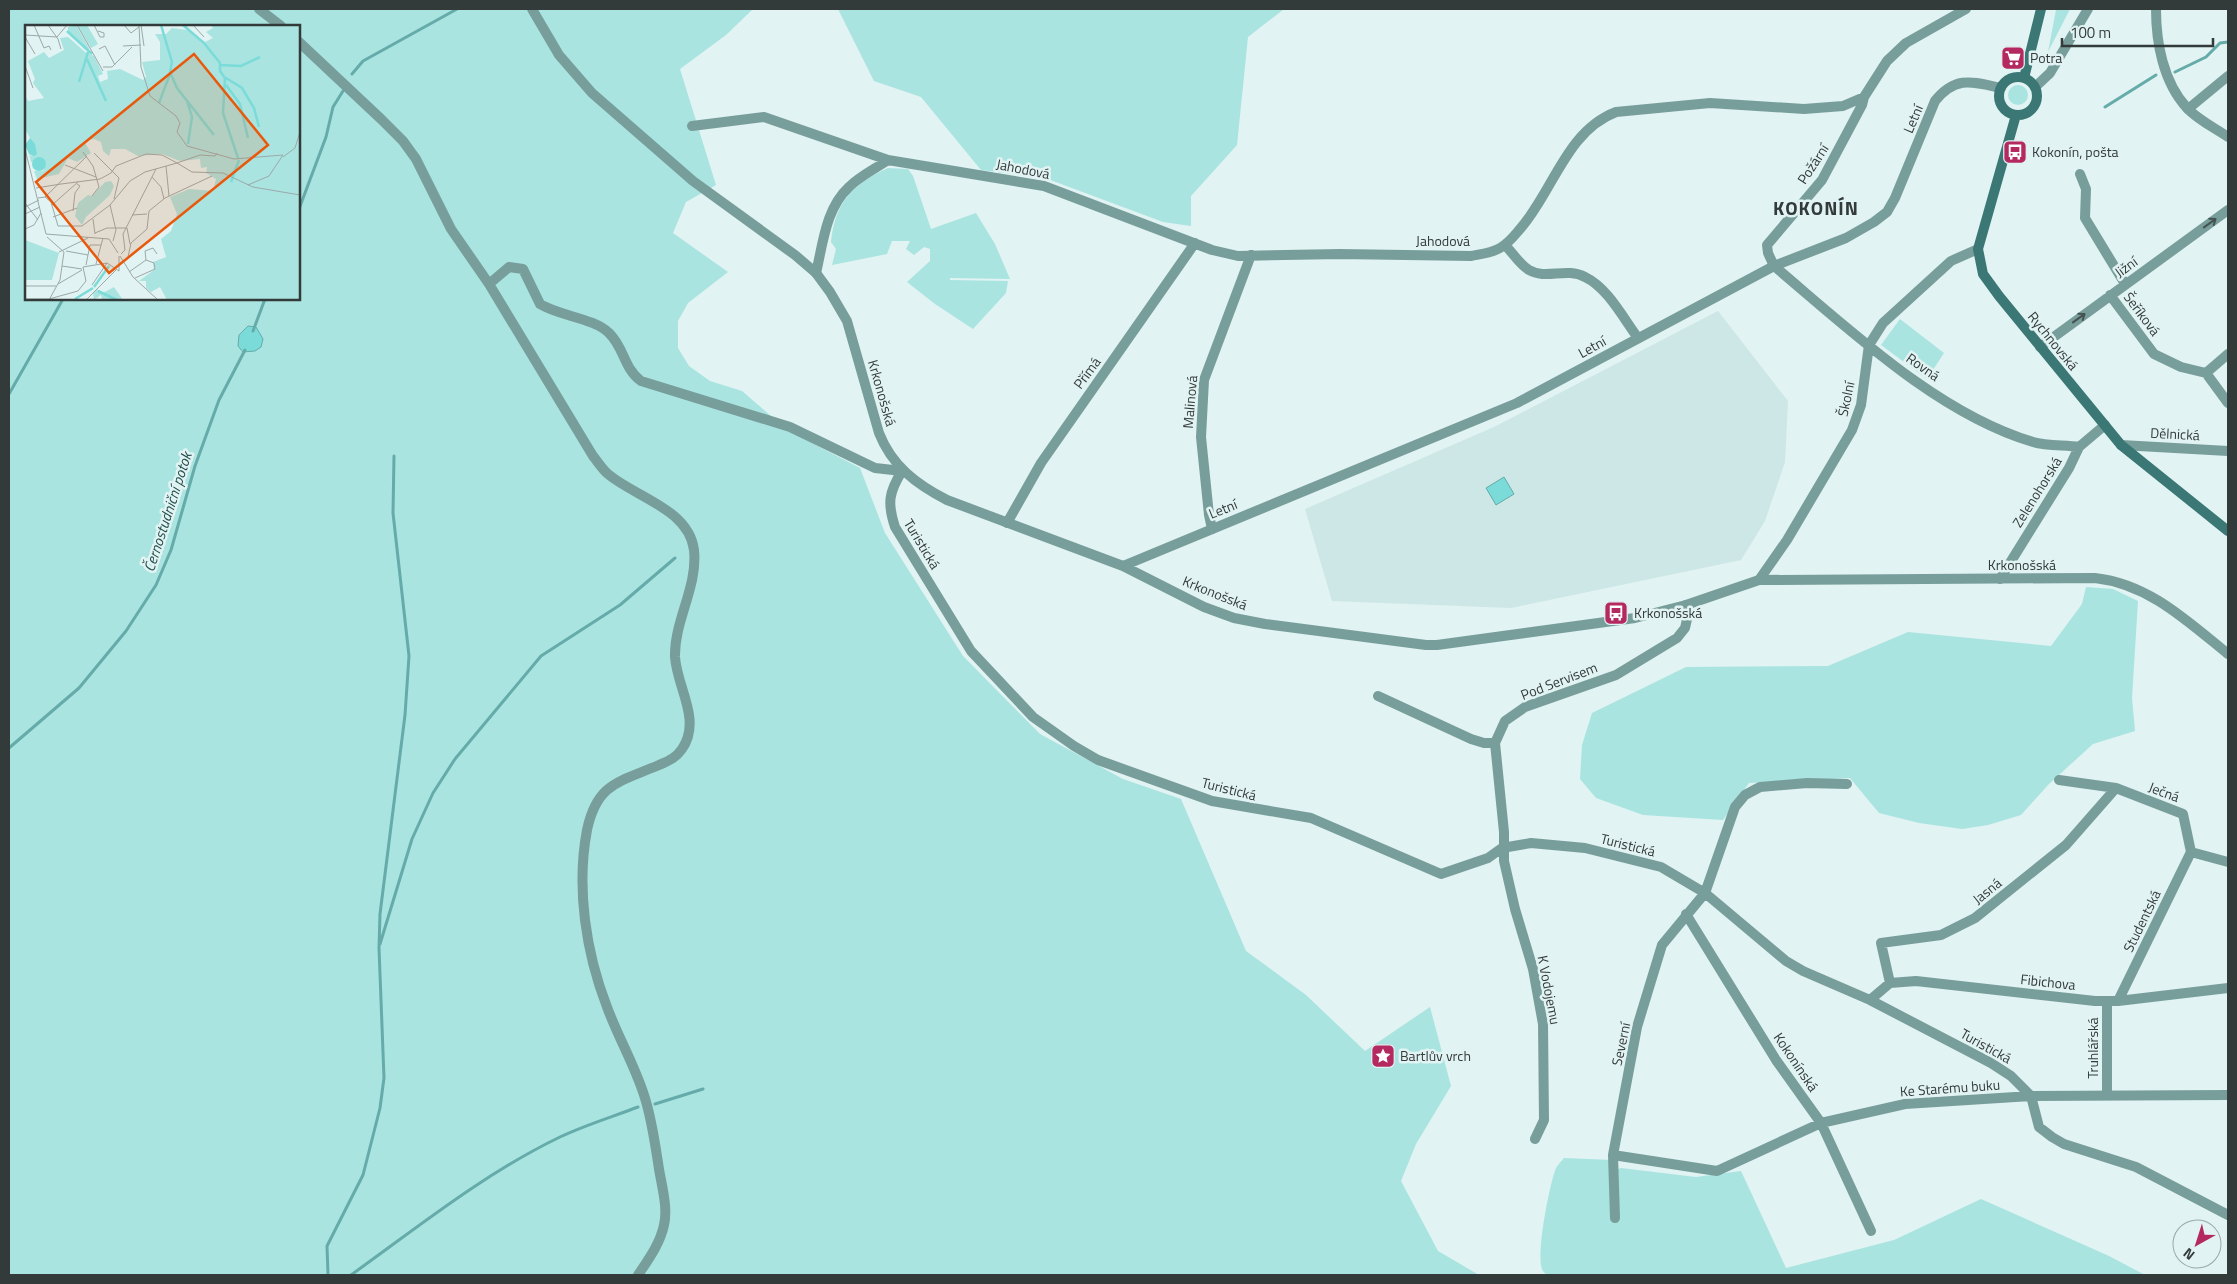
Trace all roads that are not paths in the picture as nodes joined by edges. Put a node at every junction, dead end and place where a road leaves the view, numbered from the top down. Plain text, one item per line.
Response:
1 (259, 9) edge
2 (532, 9) edge
3 (1966, 9) edge
4 (2041, 9) edge
5 (2088, 9) edge
6 (2156, 9) edge
7 (280, 25) edge
8 (300, 43) edge
9 (2228, 76) edge
10 (2024, 78) junction
11 (2001, 88) junction
12 (2035, 88) junction
13 (1864, 96) junction
14 (2188, 109) junction
15 (2016, 115) junction
16 (692, 126) dead end
17 (2228, 137) edge
18 (888, 160) junction
19 (2080, 174) dead end
20 (2228, 210) edge
21 (1195, 243) junction
22 (1505, 245) junction
23 (1978, 249) junction
24 (1251, 255) junction
25 (1774, 266) junction
26 (816, 273) junction
27 (489, 284) junction
28 (2126, 284) junction
29 (2110, 295) junction
30 (1638, 338) junction
31 (1868, 345) junction
32 (2040, 347) junction
33 (2228, 354) edge
34 (2206, 373) junction
35 (2228, 403) edge
36 (2105, 425) junction
37 (2121, 445) junction
38 (2079, 447) junction
39 (2228, 451) edge
40 (902, 471) junction
41 (1007, 523) junction
42 (1212, 529) junction
43 (2228, 531) edge
44 (1123, 566) junction
45 (2000, 579) junction
46 (1759, 580) junction
47 (1686, 605) junction
48 (2228, 654) edge
49 (1378, 696) dead end
50 (1495, 743) junction
51 (2059, 780) dead end
52 (1847, 784) dead end
53 (2116, 788) junction
54 (1502, 848) junction
55 (2191, 852) junction
56 (2228, 862) edge
57 (1705, 894) junction
58 (1686, 914) junction
59 (1890, 983) junction
60 (2228, 988) edge
61 (1870, 1000) junction
62 (2107, 1001) junction
63 (2118, 1001) junction
64 (2107, 1095) junction
65 (2228, 1095) edge
66 (2031, 1096) junction
67 (1821, 1123) junction
68 (1535, 1138) dead end
69 (1613, 1155) junction
70 (2228, 1215) edge
71 (1615, 1218) dead end
72 (1871, 1231) dead end
73 (638, 1275) edge

1 - 7 street
2 - 26 street, Krkonošská
3 - 13 street
4 - 10 main road
5 - 12 street
6 - 14 street
8 - 27 street
9 - 14 street
10 - 11 main road
10 - 12 main road
11 - 15 main road
11 - 25 street, Letní
12 - 15 main road
13 - 22 street, Jahodová
13 - 25 street, Požární
14 - 17 street
15 - 23 main road, Rychnovská
16 - 18 street, Jahodová
18 - 21 street, Jahodová
18 - 26 street
19 - 28 street
28 -> 20 street, Jižní
21 - 24 street, Jahodová
21 - 41 street, Přímá
22 - 24 street, Jahodová
22 - 30 street
23 - 31 street, Školní
23 - 32 main road, Rychnovská
24 - 42 street, Malinová
25 - 30 street, Letní
25 - 31 street, Rovná
26 - 40 street, Krkonošská
27 - 40 street
27 - 73 street
28 - 29 street, Jižní
32 -> 29 street, Jižní
29 - 34 street, Šeříková
30 - 42 street, Letní
31 - 38 street, Rovná
31 - 46 street, Školní
32 - 36 main road, Rychnovská
33 - 34 street
34 - 35 street
36 - 37 main road, Rychnovská
36 - 38 street, Zelenohorská
37 - 39 street, Dělnická
37 - 43 main road, Rychnovská
38 - 45 street, Zelenohorská
40 - 41 street, Krkonošská
40 - 54 street, Turistická
41 - 44 street, Krkonošská
42 - 44 street, Letní
44 - 47 street, Krkonošská
45 - 46 street, Krkonošská
45 - 48 street, Krkonošská
46 - 47 street, Krkonošská
47 - 50 street, Pod Servisem
49 - 50 street
50 - 54 street
51 - 53 street, Ječná
52 - 57 street
53 - 55 street, Ječná
53 - 59 street, Jasná
54 - 57 street, Turistická
54 - 68 street, K Vodojemu
55 - 56 street
55 - 63 street, Studentská
57 - 58 street, Severní
57 - 61 street, Turistická
58 - 67 street, Kokonínská
58 - 69 street, Severní
59 - 61 street
59 - 62 street, Fibichova
60 - 63 street, Fibichova
61 - 66 street, Turistická
62 - 63 street, Fibichova
62 - 64 street, Truhlářská
64 - 65 street
64 - 66 street
66 - 67 street, Ke Starému buku
66 - 70 street
67 - 69 street, Ke Starému buku
67 - 72 street, Kokonínská
69 - 71 street, Severní

